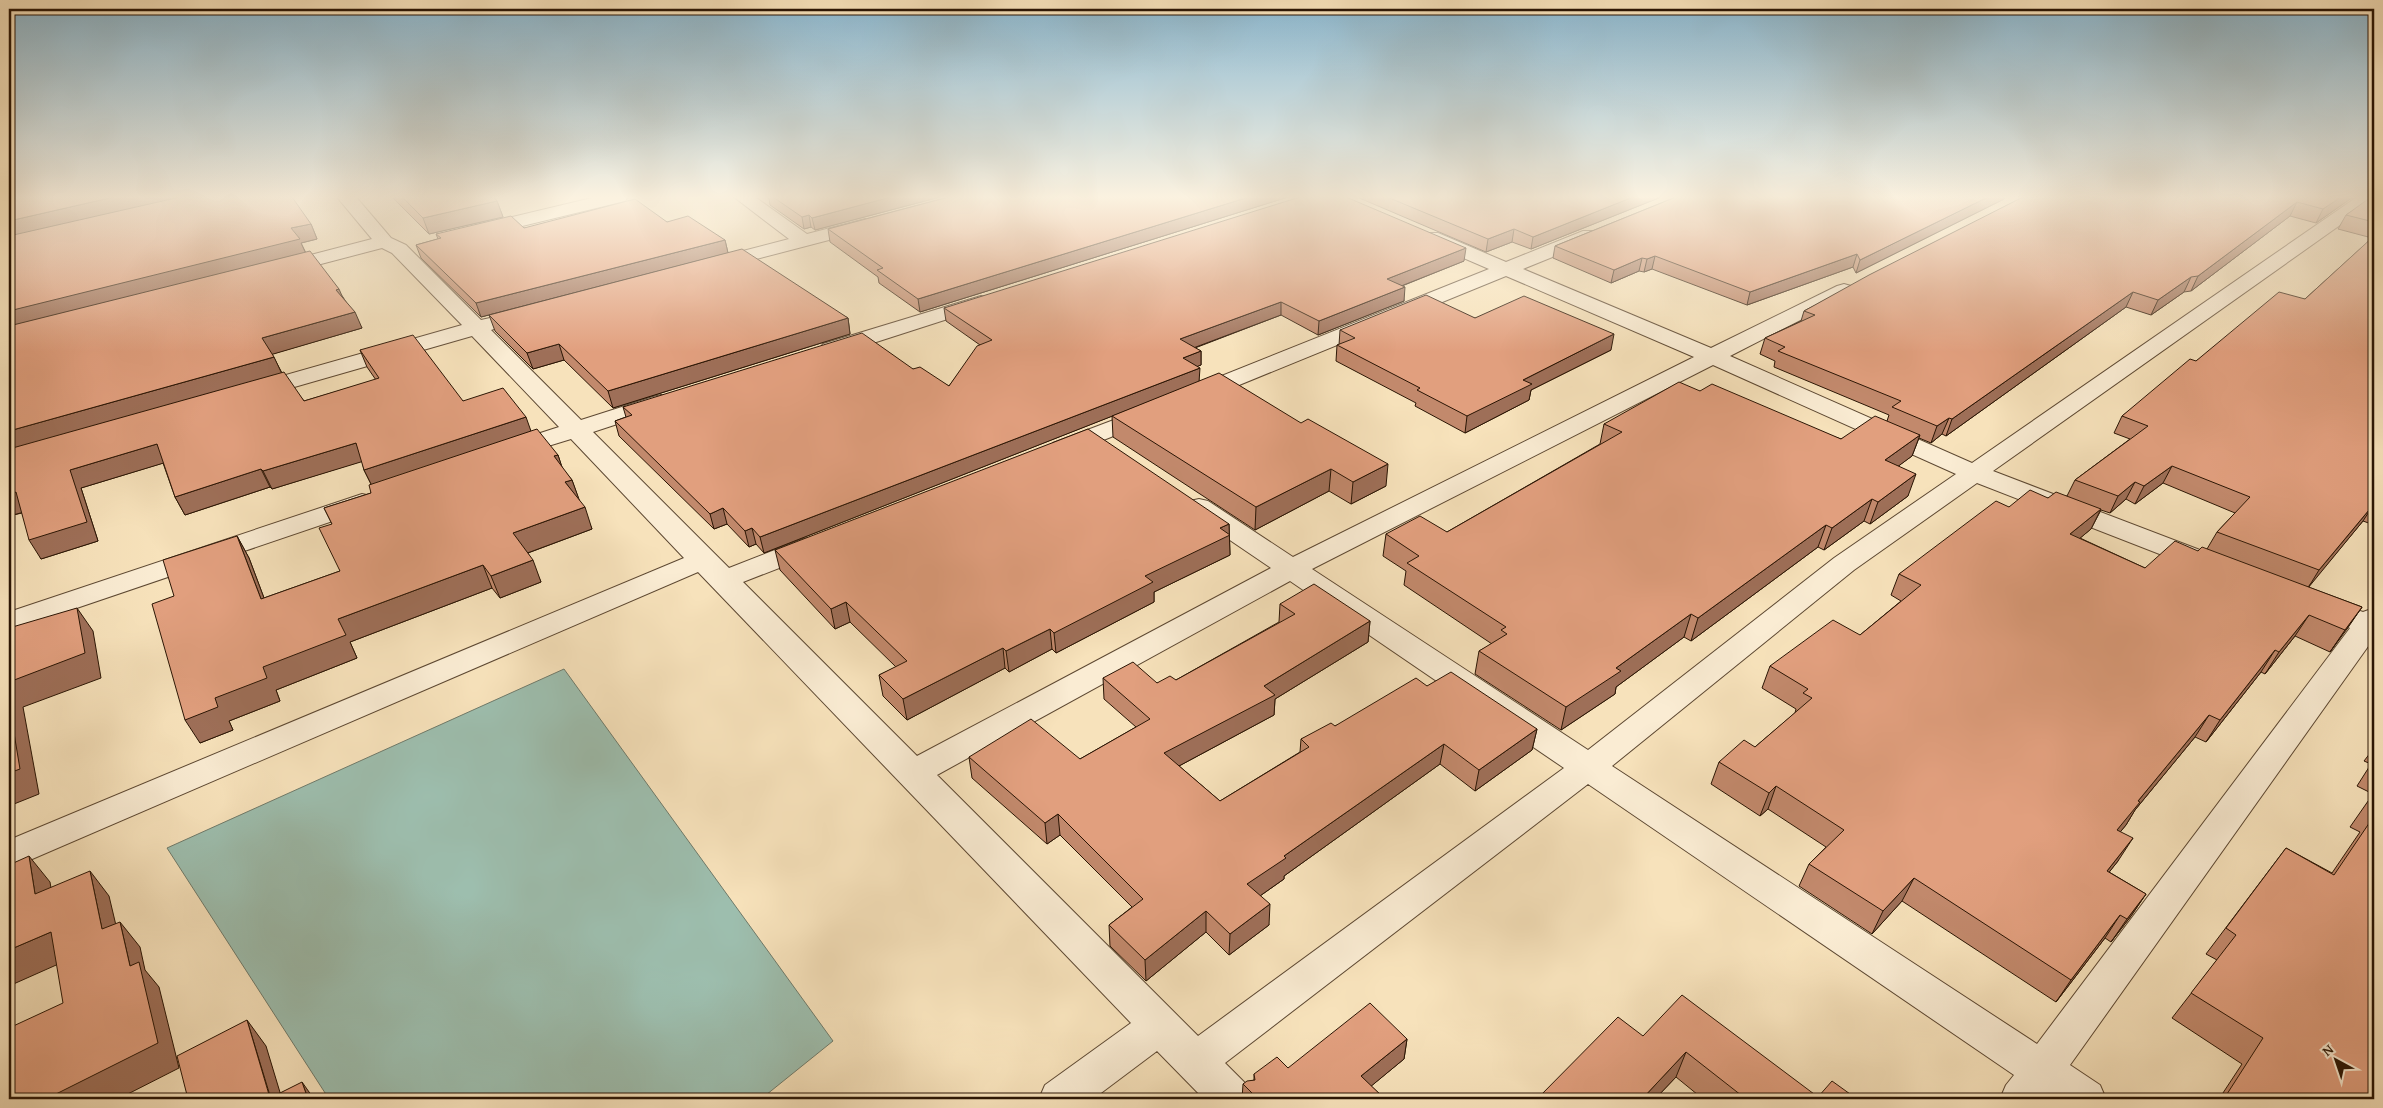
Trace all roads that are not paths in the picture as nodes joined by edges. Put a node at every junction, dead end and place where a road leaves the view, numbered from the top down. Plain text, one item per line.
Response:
1 (382, 249) edge
2 (403, 249) edge
3 (775, 249) edge
4 (1459, 249) edge
5 (1556, 249) edge
6 (2295, 249) edge
7 (698, 269) edge
8 (1506, 269) junction
9 (259, 274) edge
10 (1862, 281) edge
11 (1002, 295) edge
12 (505, 320) edge
13 (476, 327) junction
14 (812, 355) edge
15 (1713, 357) junction
16 (238, 396) edge
17 (680, 396) edge
18 (576, 429) junction
19 (1091, 436) junction
20 (1045, 454) edge
21 (490, 458) edge
22 (1125, 458) edge
23 (1975, 473) junction
24 (1175, 491) edge
25 (387, 493) edge
26 (834, 537) edge
27 (1291, 568) junction
28 (2222, 568) edge
29 (713, 570) junction
30 (2304, 600) edge
31 (2371, 620) edge
32 (9, 622) edge
33 (1588, 767) junction
34 (913, 773) junction
35 (9, 856) edge
36 (1160, 1025) junction
37 (1195, 1062) junction
38 (2041, 1070) junction
39 (1060, 1099) edge
40 (1232, 1099) edge
41 (2021, 1099) edge
42 (2085, 1099) edge

1 - 9 street
2 - 13 street
3 - 7 street
4 - 8 street
5 - 8 street
6 - 23 street
8 - 15 street
8 - 19 street
10 - 15 street
11 - 14 street
12 - 13 street
13 - 16 street
13 - 18 street
15 - 23 street
15 - 27 street
17 - 18 street
18 - 21 street
18 - 29 street
19 - 20 street
19 - 22 street
23 - 28 street
23 - 33 street
24 - 27 street
25 - 32 street
26 - 29 street
27 - 33 street
27 - 34 street
29 - 34 street
29 - 35 street
30 - 31 street
31 - 38 street
33 - 37 street
33 - 38 street
34 - 36 street
36 - 37 street
36 - 39 street
37 - 40 street
38 - 41 street
38 - 42 street

